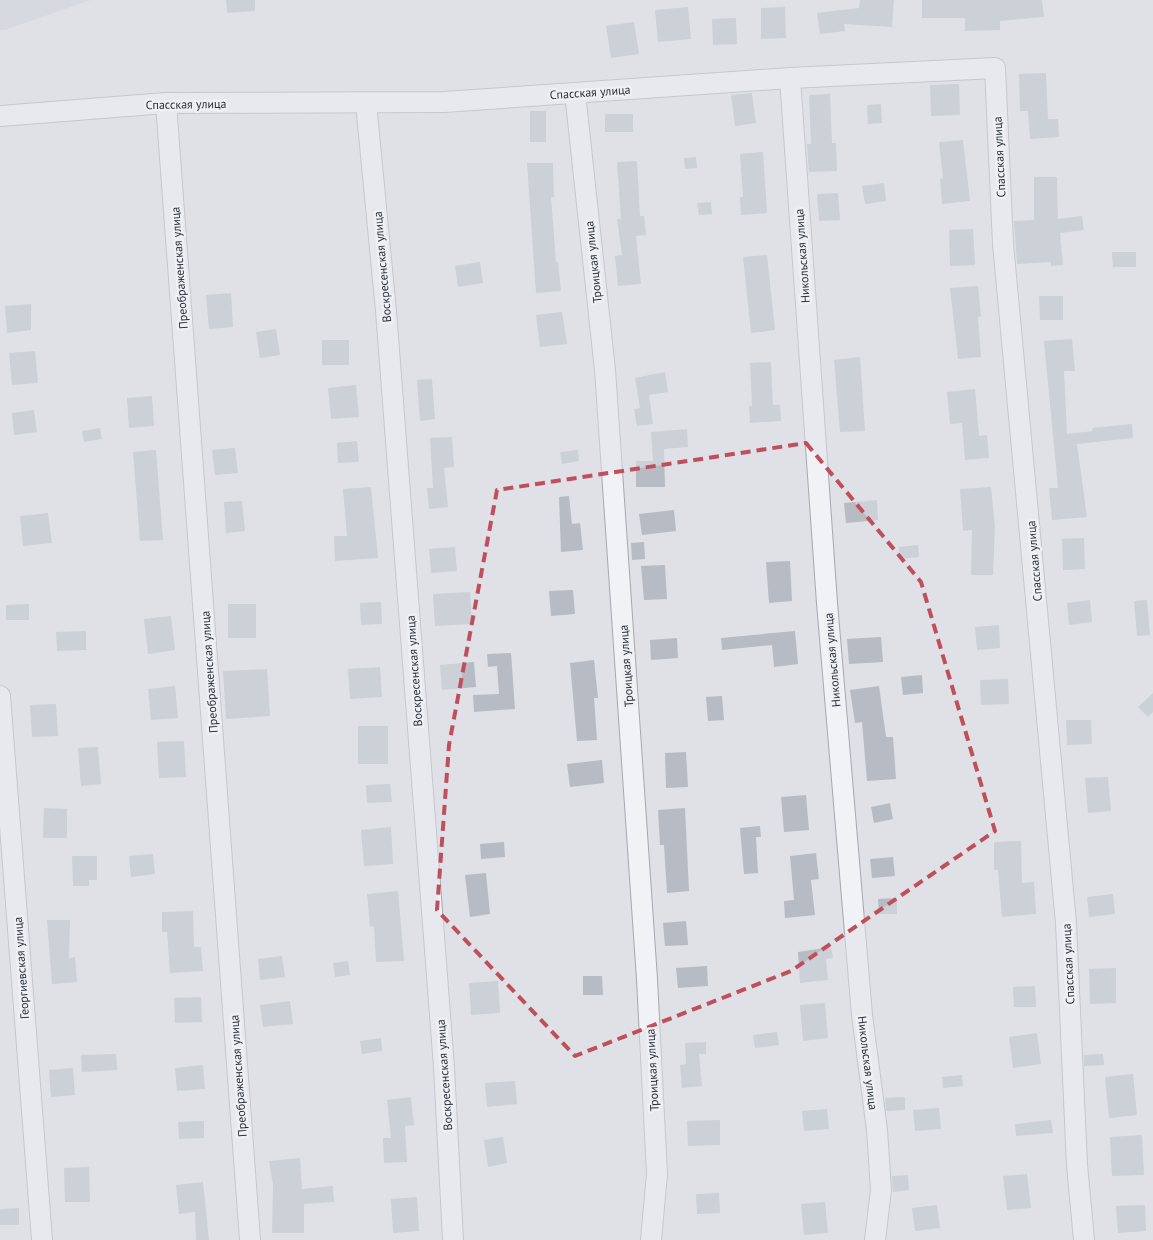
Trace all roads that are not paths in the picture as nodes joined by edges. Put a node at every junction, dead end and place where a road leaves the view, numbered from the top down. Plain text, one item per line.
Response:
1 (790, 78) junction
2 (575, 93) junction
3 (166, 103) junction
4 (366, 103) junction
5 (0, 116) edge
6 (0, 696) edge
7 (42, 1240) edge
8 (250, 1240) edge
9 (453, 1240) edge
10 (650, 1240) edge
11 (875, 1240) edge
12 (1084, 1240) edge

1 - 2 street, Спасская улица
1 - 11 street, Никольская улица
1 - 12 street, Спасская улица
2 - 4 street, Спасская улица
2 - 10 street, Троицкая улица
3 - 4 street, Спасская улица
3 - 5 street, Спасская улица
3 - 8 street, Преображенская улица
4 - 9 street, Воскресенская улица
6 - 7 street, Георгиевская улица

